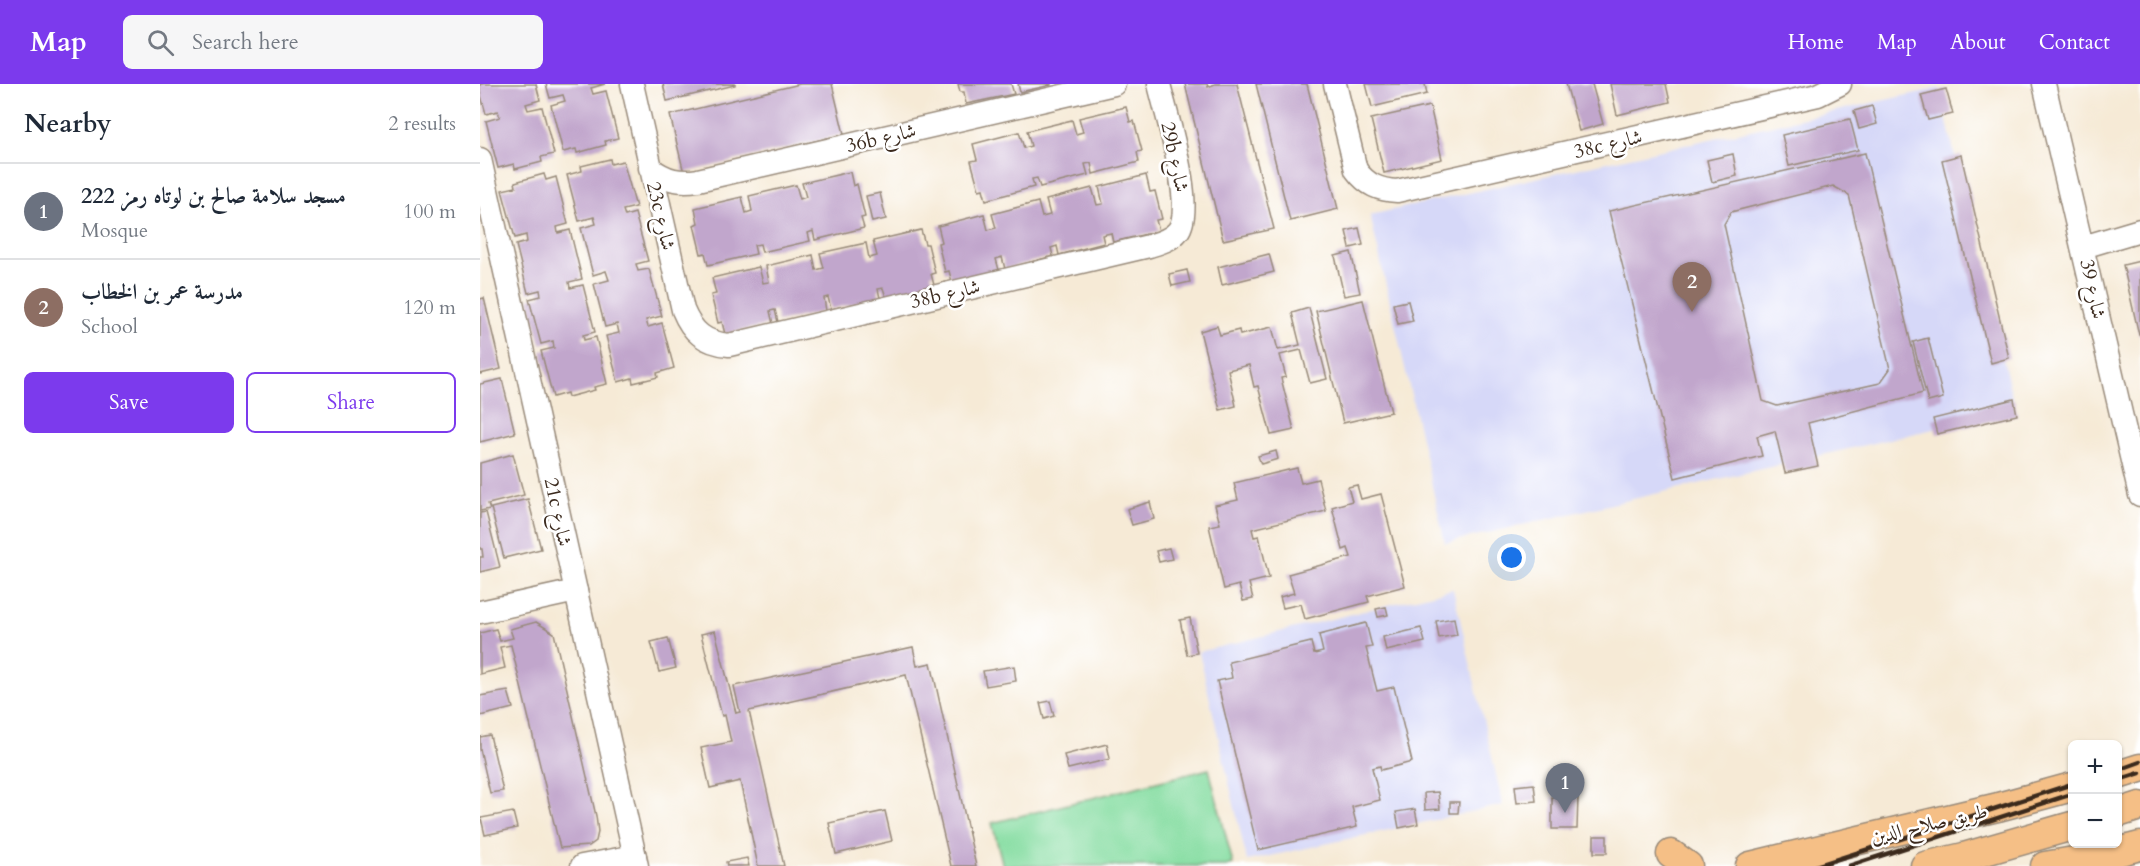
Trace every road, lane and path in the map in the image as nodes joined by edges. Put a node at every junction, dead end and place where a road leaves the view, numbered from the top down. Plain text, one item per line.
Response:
1 (632, 84) edge
2 (1114, 84) edge
3 (1159, 84) edge
4 (1335, 84) edge
5 (1840, 84) edge
6 (2044, 84) edge
7 (480, 159) edge
8 (650, 168) junction
9 (1179, 230) joint
10 (2140, 230) edge
11 (2083, 247) junction
12 (706, 340) joint
13 (2140, 495) edge
14 (576, 591) junction
15 (480, 612) edge
16 (2140, 768) edge
17 (2122, 774) edge
18 (2068, 788) edge
19 (2140, 806) edge
20 (2122, 812) edge
21 (2140, 823) edge
22 (2068, 827) edge
23 (2122, 828) edge
24 (2068, 839) edge
25 (2140, 846) edge
26 (1964, 857) junction
27 (636, 861) edge
28 (582, 866) edge
29 (1750, 866) edge
30 (1925, 866) edge
31 (2045, 866) edge

1 - 8 street, 23c شارع
2 - 8 street, 36b شارع
3 - 9 street, 29b شارع
4 - 5 street, 38c شارع
6 - 11 street, شارع 39
7 - 14 street, 21c شارع
8 - 12 street, 23c شارع
9 - 12 street, 38b شارع
10 - 11 street
11 - 13 street, شارع 39
14 - 15 street
14 - 27 street, 21c شارع
16 - 17 main road
18 - 29 main road, طريق صلاح الدين
19 - 20 main road
21 - 23 main road
22 - 26 main road, طريق صلاح الدين
24 - 26 main road
25 - 31 main road
26 - 30 main road, طريق صلاح الدين
27 - 28 street

